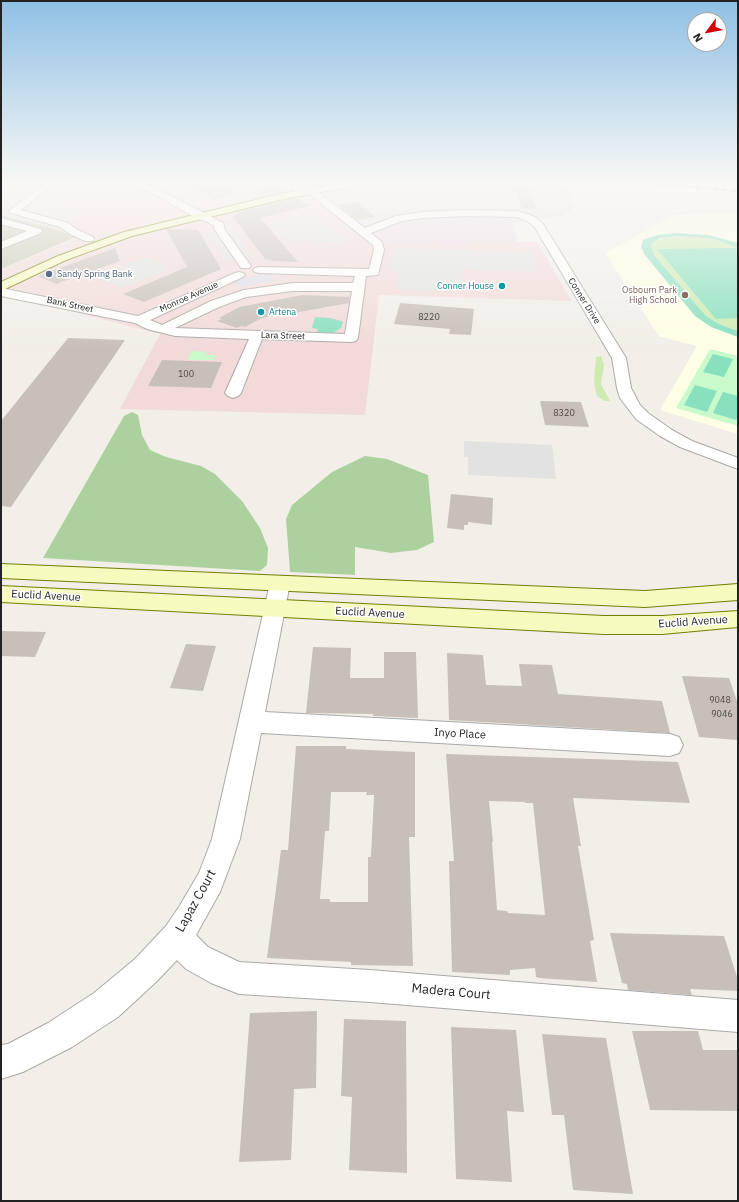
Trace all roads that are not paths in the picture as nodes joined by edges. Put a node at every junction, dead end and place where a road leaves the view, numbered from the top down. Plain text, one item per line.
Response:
1 (18, 239) edge
2 (90, 239) joint
3 (111, 239) edge
4 (225, 239) edge
5 (372, 239) edge
6 (547, 239) edge
7 (1, 246) edge
8 (62, 258) junction
9 (242, 270) junction
10 (368, 272) junction
11 (1, 278) edge
12 (1, 287) edge
13 (359, 287) junction
14 (1, 292) edge
15 (139, 320) junction
16 (163, 329) junction
17 (257, 335) junction
18 (233, 393) dead end
19 (738, 464) edge
20 (1, 571) edge
21 (738, 592) edge
22 (1, 594) edge
23 (278, 596) junction
24 (738, 619) edge
25 (250, 722) junction
26 (670, 745) dead end
27 (177, 937) junction
28 (738, 1016) edge
29 (1, 1062) edge

1 - 7 street
2 - 8 main road
2 - 11 main road
3 - 8 main road
4 - 9 street
5 - 10 street, Lara Street
6 - 19 street, Conner Drive
8 - 12 main road
9 - 10 street
9 - 15 street, Monroe Avenue
10 - 13 street, Lara Street
13 - 16 street
13 - 17 street, Lara Street
14 - 15 street, Bank Street
15 - 16 street, Lara Street
16 - 17 street, Lara Street
17 - 18 street
20 - 23 main road, Euclid Avenue
21 - 23 main road, Euclid Avenue
22 - 23 main road, Euclid Avenue
23 - 24 main road, Euclid Avenue
23 - 25 street, Lapaz Court
25 - 26 street, Inyo Place
25 - 27 street, Lapaz Court
27 - 28 street, Madera Court
27 - 29 street, Lapaz Court

